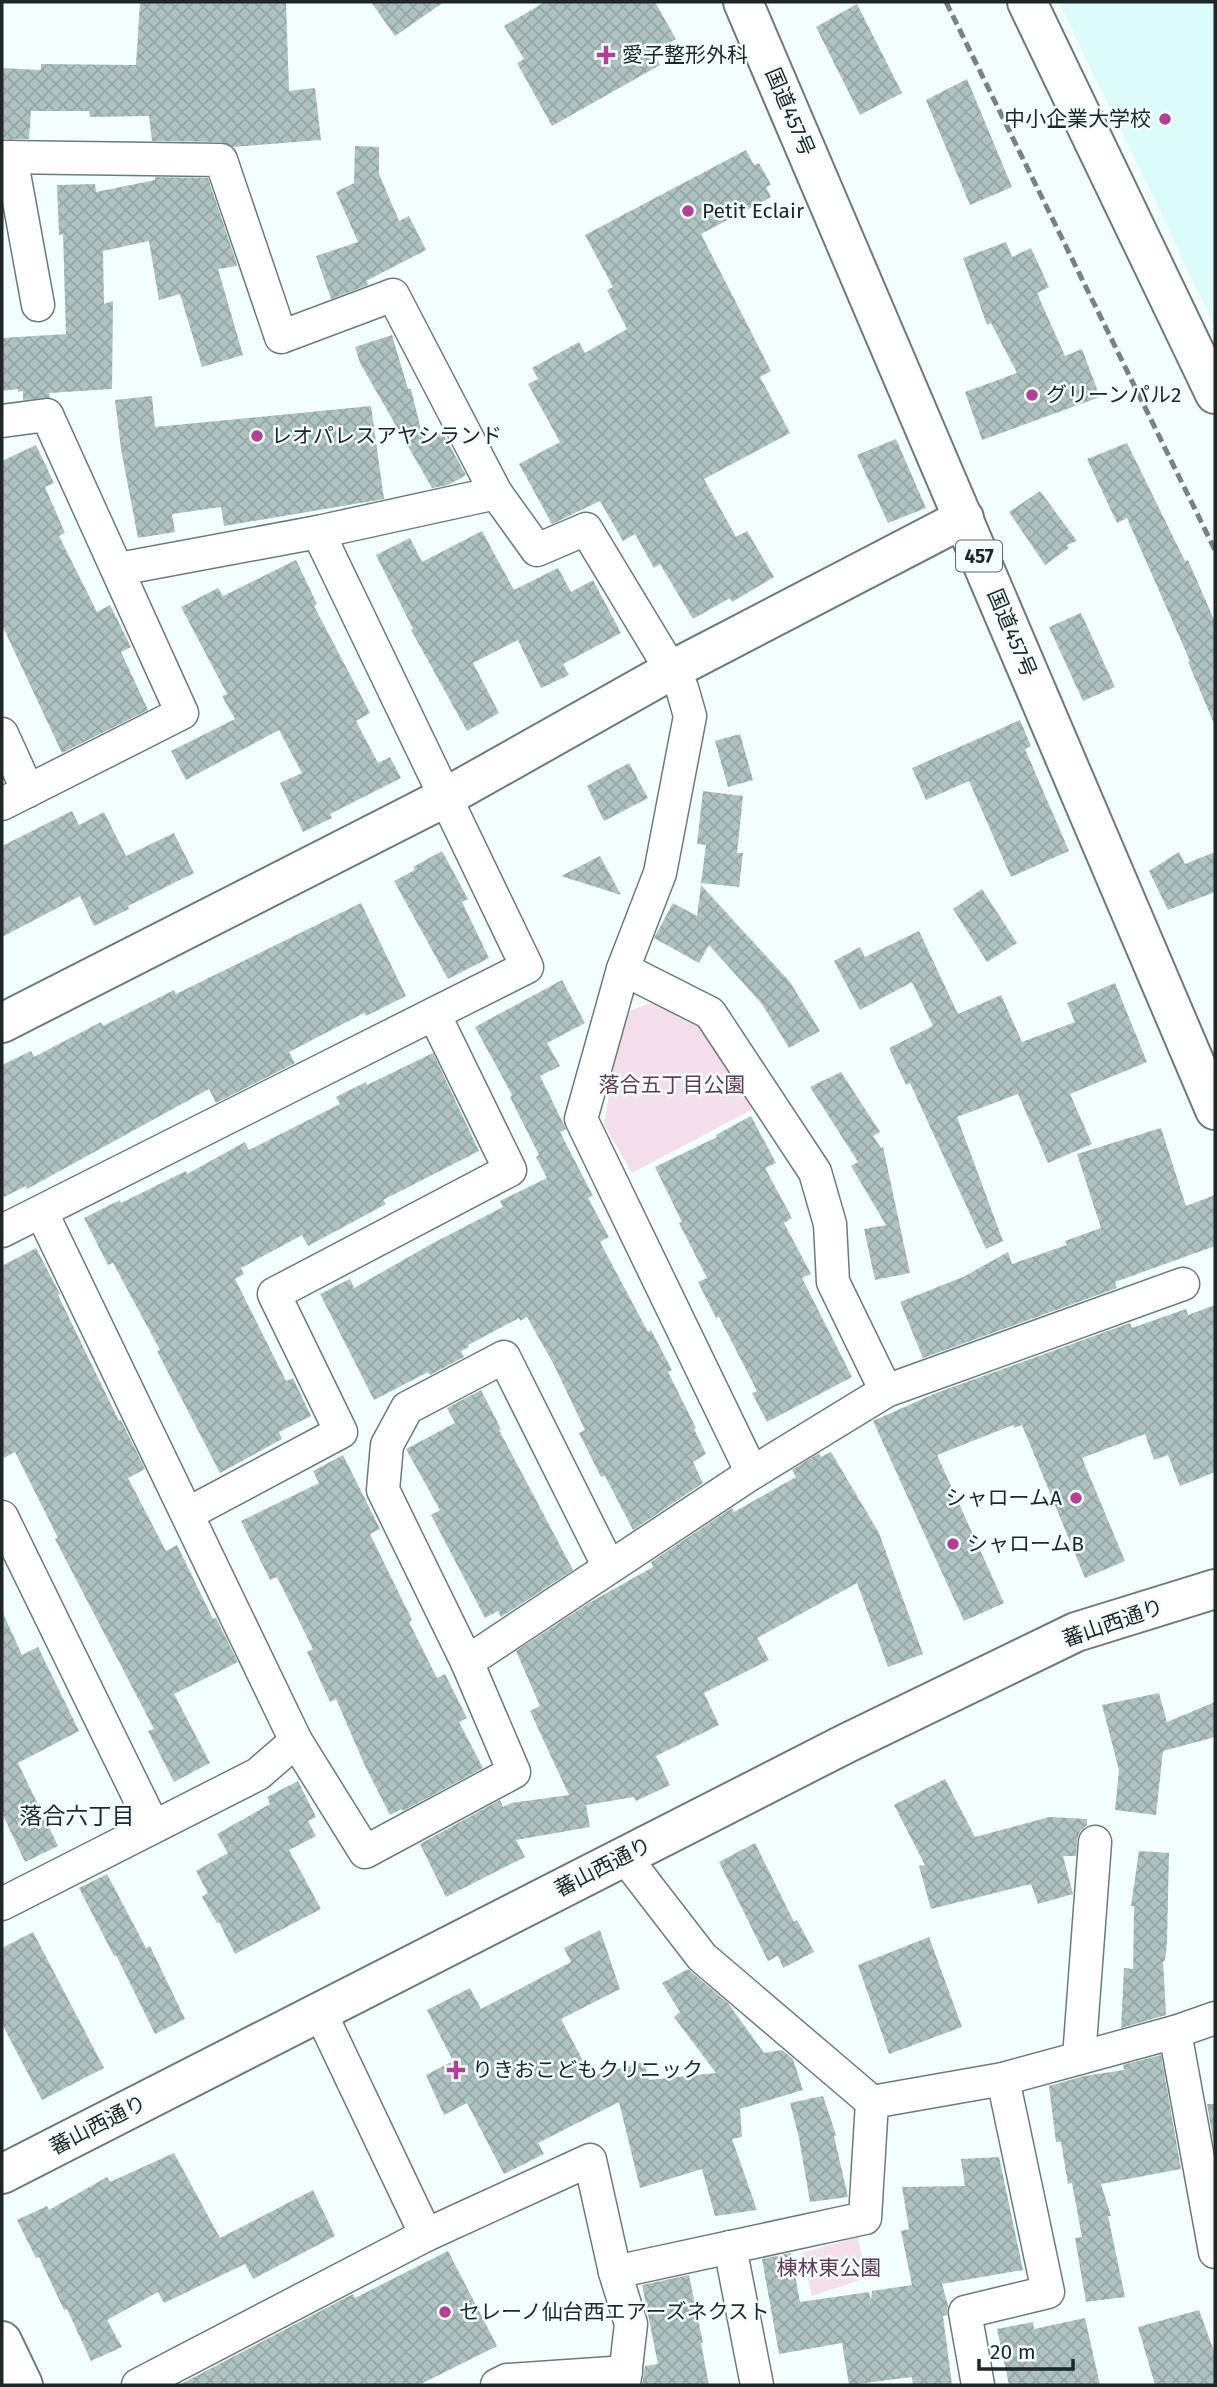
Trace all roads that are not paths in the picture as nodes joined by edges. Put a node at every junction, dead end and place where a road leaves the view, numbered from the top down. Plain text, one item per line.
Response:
1 (743, 2) edge
2 (1027, 2) edge
3 (7, 157) edge
4 (38, 305) dead end
5 (1215, 394) edge
6 (2, 421) edge
7 (496, 493) junction
8 (964, 519) junction
9 (318, 532) junction
10 (118, 569) junction
11 (670, 671) junction
12 (2, 734) edge
13 (15, 797) edge
14 (446, 797) junction
15 (623, 969) junction
16 (434, 1014) junction
17 (2, 1023) edge
18 (1215, 1110) edge
19 (43, 1213) junction
20 (2, 1231) edge
21 (1183, 1284) dead end
22 (886, 1391) junction
23 (752, 1473) junction
24 (188, 1513) junction
25 (2, 1517) edge
26 (609, 1567) junction
27 (1215, 1588) edge
28 (467, 1662) junction
29 (296, 1741) junction
30 (153, 1826) junction
31 (1095, 1843) dead end
32 (624, 1856) junction
33 (2, 1904) edge
34 (320, 2012) junction
35 (1215, 2018) edge
36 (1175, 2032) junction
37 (1079, 2058) junction
38 (1003, 2079) junction
39 (872, 2102) junction
40 (2, 2174) edge
41 (426, 2235) junction
42 (730, 2247) junction
43 (1215, 2252) edge
44 (615, 2272) junction
45 (2, 2341) edge
46 (625, 2379) edge
47 (23, 2385) edge
48 (138, 2385) edge
49 (498, 2385) edge
50 (757, 2385) edge
51 (978, 2385) edge

1 - 8 main road, 国道457号 / 457
2 - 5 main road
3 - 4 street
3 - 7 street
6 - 10 street
7 - 9 street
7 - 11 street
8 - 11 main road
8 - 18 main road, 国道457号 / 457
9 - 10 street
9 - 14 street
10 - 13 street
11 - 14 main road
11 - 15 street
12 - 13 street
14 - 16 street
14 - 17 main road
15 - 22 street
15 - 23 street
16 - 19 street
16 - 24 street
19 - 20 street
19 - 24 street
21 - 22 street
22 - 23 street
23 - 26 street
24 - 29 street
25 - 30 street
26 - 28 street
26 - 28 street
27 - 32 main road, 蕃山西通り
28 - 29 street
29 - 30 street
30 - 33 street
31 - 37 street
32 - 34 main road, 蕃山西通り
32 - 39 street
34 - 40 main road, 蕃山西通り
34 - 41 street
35 - 36 street
36 - 37 street
36 - 43 street
37 - 38 street
38 - 39 street
38 - 51 street
39 - 42 street
41 - 44 street
41 - 48 street
42 - 44 street
42 - 50 street
44 - 46 street
45 - 47 main road
46 - 49 street

